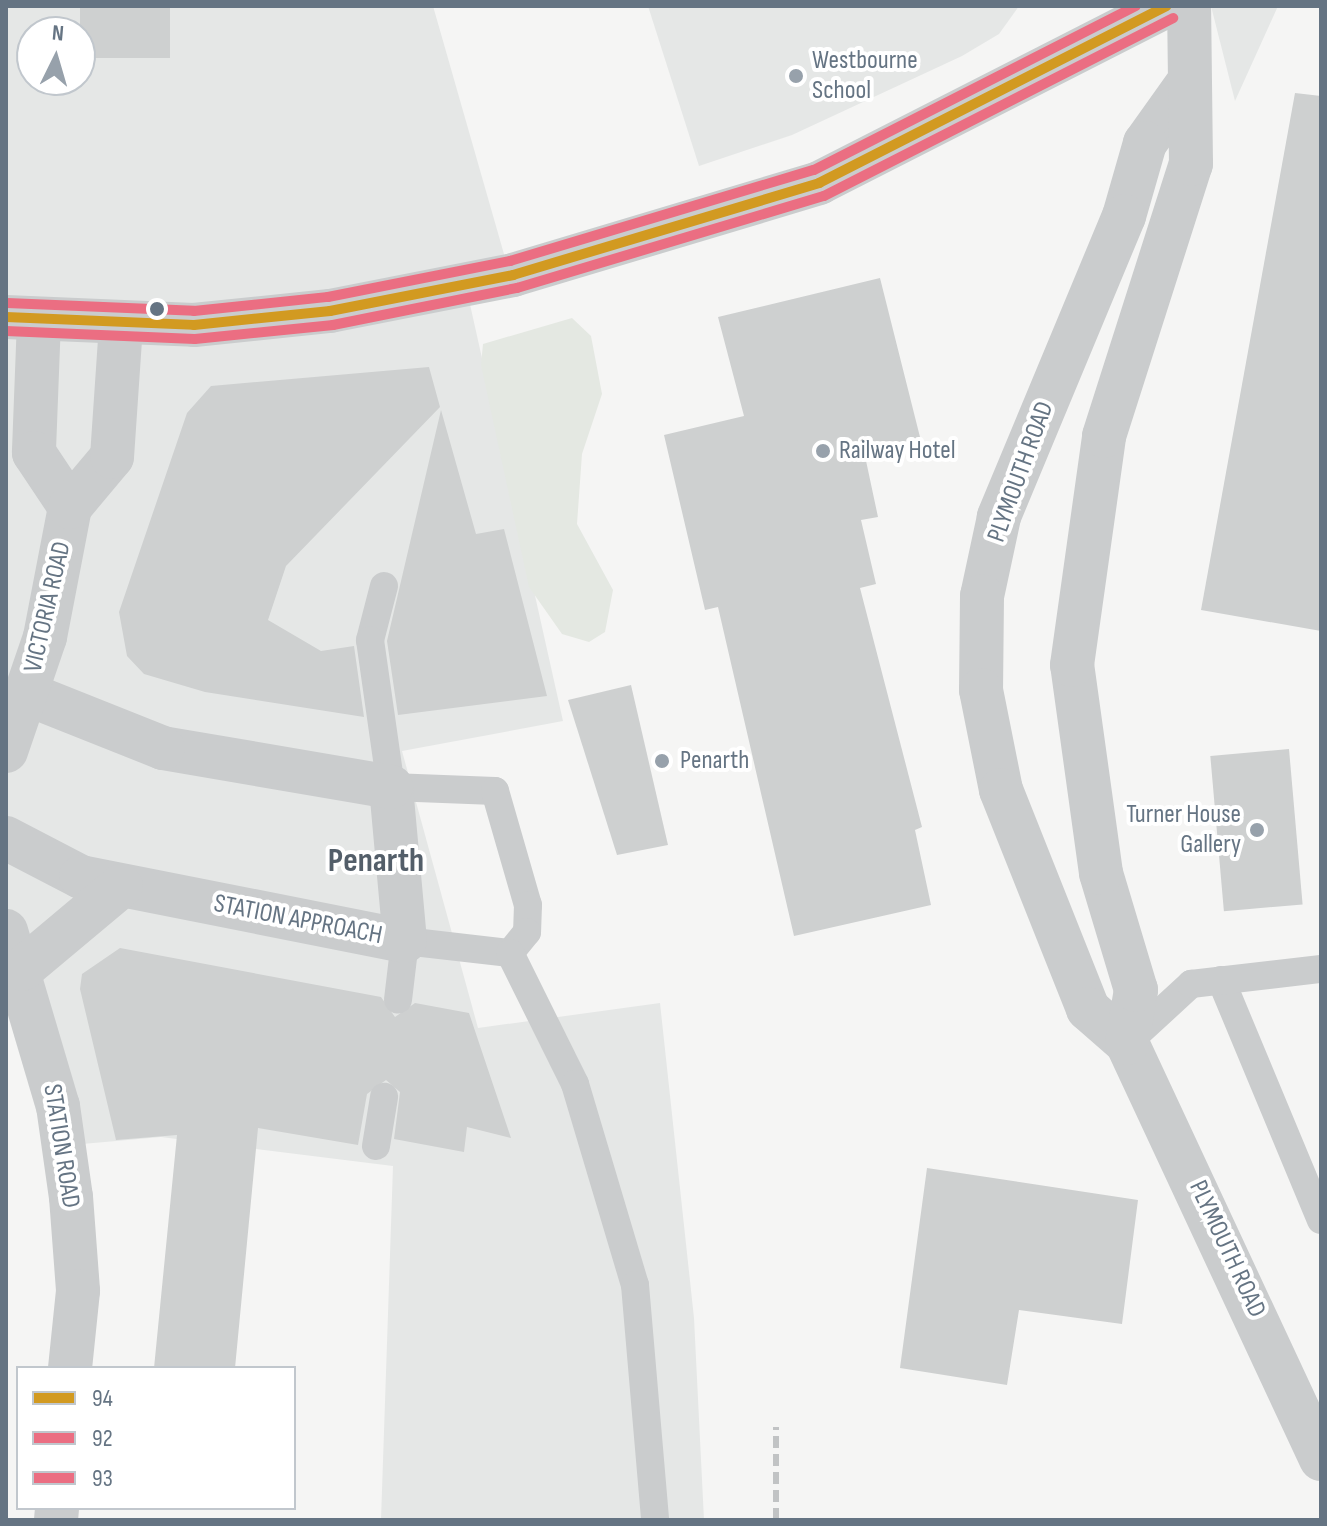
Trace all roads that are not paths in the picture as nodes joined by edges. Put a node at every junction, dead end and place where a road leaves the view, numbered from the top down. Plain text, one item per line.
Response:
1 (1167, 6) edge
2 (1189, 6) edge
3 (1185, 87) junction
4 (22, 319) edge
5 (121, 324) junction
6 (70, 507) junction
7 (384, 586) dead end
8 (27, 694) junction
9 (6, 751) edge
10 (391, 787) junction
11 (6, 838) edge
12 (121, 886) junction
13 (405, 941) junction
14 (14, 950) edge
15 (510, 953) junction
16 (1321, 969) edge
17 (1221, 980) junction
18 (398, 1000) dead end
19 (1127, 1043) junction
20 (384, 1097) dead end
21 (376, 1146) dead end
22 (1321, 1220) edge
23 (70, 1366) edge
24 (1321, 1459) edge
25 (655, 1520) edge

1 - 5 street
2 - 3 street, PLYMOUTH ROAD
3 - 19 street, PLYMOUTH ROAD
3 - 19 street, PLYMOUTH ROAD
4 - 5 street
4 - 6 street, VICTORIA ROAD
5 - 6 street, VICTORIA ROAD
6 - 8 street, VICTORIA ROAD
7 - 10 lane
8 - 9 street, VICTORIA ROAD
8 - 10 street
10 - 13 street, STATION APPROACH
10 - 15 lane
11 - 12 street, STATION APPROACH
12 - 13 street, STATION APPROACH
12 - 14 street
13 - 15 lane
13 - 18 lane
14 - 23 street, STATION ROAD
15 - 25 lane
16 - 17 lane
17 - 19 lane
17 - 22 lane
19 - 24 street, PLYMOUTH ROAD
20 - 21 lane

